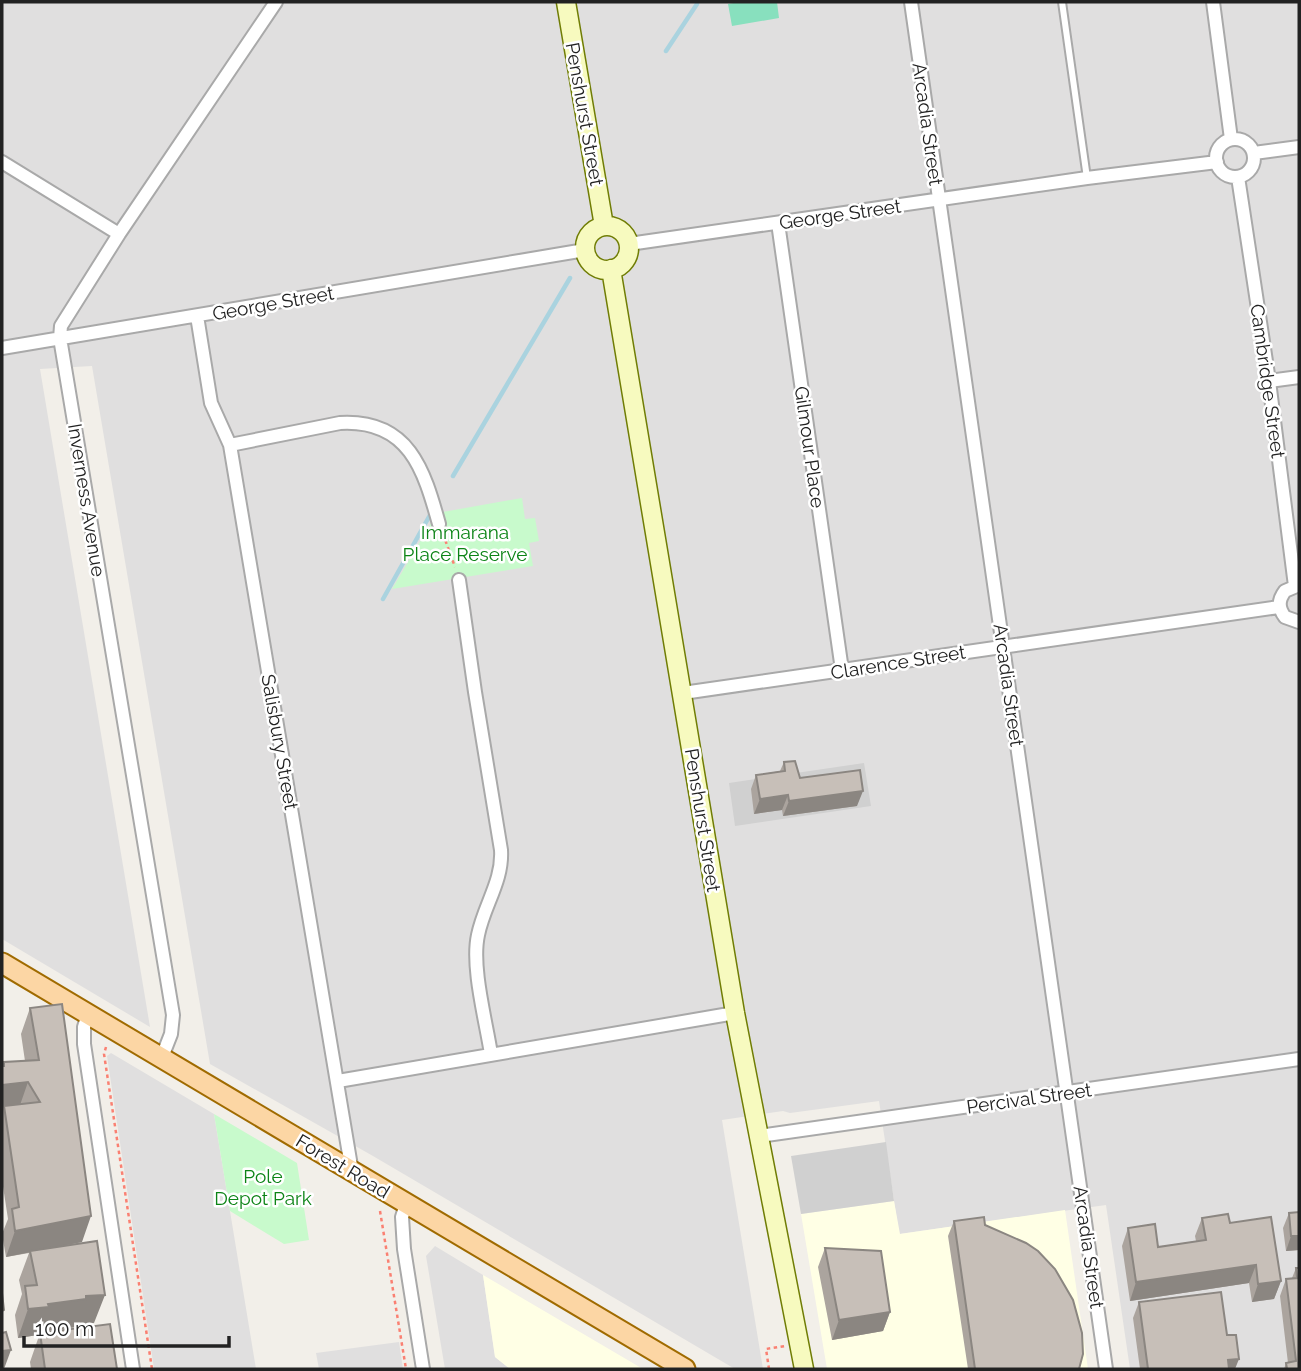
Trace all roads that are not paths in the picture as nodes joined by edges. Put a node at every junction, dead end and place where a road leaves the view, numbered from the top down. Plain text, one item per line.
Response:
1 (276, 2) edge
2 (566, 2) edge
3 (911, 2) edge
4 (1062, 2) edge
5 (1213, 2) edge
6 (1231, 139) junction
7 (1299, 147) edge
8 (1254, 153) junction
9 (2, 162) edge
10 (1217, 162) junction
11 (1238, 177) junction
12 (1087, 178) junction
13 (938, 199) junction
14 (778, 223) junction
15 (604, 226) junction
16 (119, 234) junction
17 (629, 244) junction
18 (586, 250) junction
19 (611, 269) junction
20 (197, 316) junction
21 (60, 338) junction
22 (2, 348) edge
23 (1299, 377) edge
24 (1269, 381) junction
25 (230, 445) junction
26 (439, 524) road end
27 (459, 580) road end
28 (1297, 586) edge
29 (1279, 607) junction
30 (1299, 622) edge
31 (1003, 646) junction
32 (842, 670) junction
33 (683, 693) junction
34 (2, 963) edge
35 (735, 1013) junction
36 (88, 1014) junction
37 (491, 1055) junction
38 (162, 1057) junction
39 (1299, 1059) edge
40 (338, 1081) junction
41 (1068, 1093) junction
42 (759, 1136) junction
43 (352, 1172) junction
44 (406, 1204) junction
45 (133, 1369) edge
46 (423, 1369) edge
47 (685, 1369) edge
48 (804, 1369) edge
49 (1107, 1369) edge

1 - 16 street, Inverness Avenue
2 - 15 main road, Penshurst Street
3 - 13 street, Arcadia Street
4 - 12 lane
5 - 6 street
6 - 8 street
6 - 10 street
7 - 8 street
8 - 11 street
9 - 16 street
10 - 11 street
10 - 12 street, George Street
11 - 24 street, Cambridge Street
12 - 13 street, George Street
13 - 14 street, George Street
13 - 31 street, Arcadia Street
14 - 17 street, George Street
14 - 32 street, Gilmour Place
15 - 17 main road
15 - 18 main road
16 - 21 street, Inverness Avenue
17 - 19 main road
18 - 19 main road
18 - 20 street, George Street
19 - 33 main road, Penshurst Street
20 - 21 street, George Street
20 - 25 street, Salisbury Street
21 - 22 street, George Street
21 - 38 street, Inverness Avenue
23 - 24 street
24 - 28 street, Cambridge Street
25 - 26 street
25 - 40 street, Salisbury Street
27 - 37 street
28 - 29 street
29 - 30 street
29 - 31 street, Clarence Street
31 - 32 street, Clarence Street
31 - 41 street, Arcadia Street
32 - 33 street, Clarence Street
33 - 35 main road, Penshurst Street
34 - 36 main road, Forest Road
35 - 37 street
35 - 42 main road, Penshurst Street
36 - 38 main road, Forest Road
36 - 45 street
37 - 40 street
38 - 43 main road, Forest Road
39 - 41 street, Percival Street
40 - 43 street, Salisbury Street
41 - 42 street, Percival Street
41 - 49 street, Arcadia Street
42 - 48 main road, Penshurst Street
43 - 44 main road, Forest Road
44 - 46 street
44 - 47 main road, Forest Road

